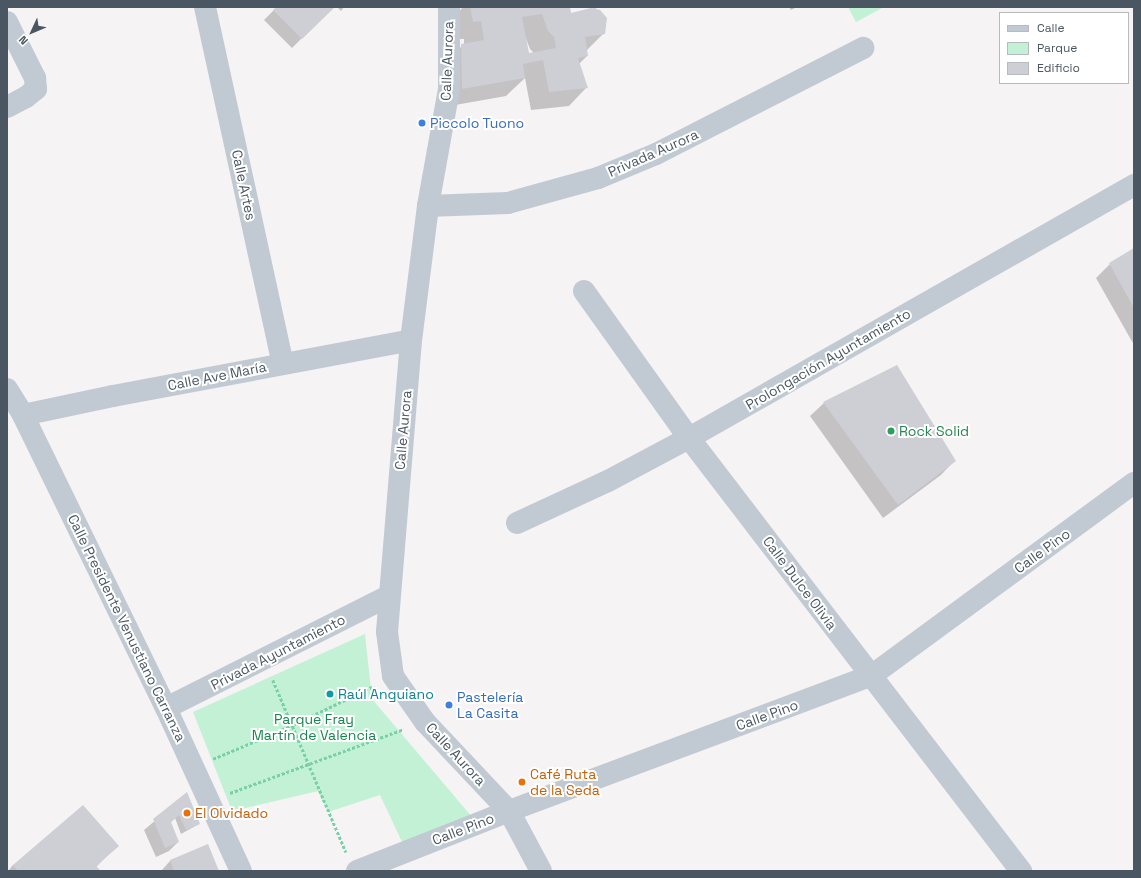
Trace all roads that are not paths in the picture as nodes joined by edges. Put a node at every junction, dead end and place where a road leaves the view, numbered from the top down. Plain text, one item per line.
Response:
1 (205, 7) edge
2 (449, 7) edge
3 (7, 22) edge
4 (863, 48) dead end
5 (7, 107) edge
6 (1134, 185) edge
7 (428, 206) junction
8 (584, 291) dead end
9 (411, 340) junction
10 (283, 364) junction
11 (7, 389) edge
12 (24, 415) junction
13 (689, 438) junction
14 (1134, 483) edge
15 (517, 523) dead end
16 (390, 596) junction
17 (871, 676) junction
18 (166, 708) junction
19 (509, 812) junction
20 (353, 864) edge
21 (241, 871) edge
22 (541, 871) edge
23 (1021, 871) edge

1 - 10 street, Calle Artes
2 - 7 street, Calle Aurora
3 - 5 street
4 - 7 street, Privada Aurora
6 - 13 street, Prolongación Ayuntamiento
7 - 9 street, Calle Aurora
8 - 13 street, Calle Dulce Olivia
9 - 10 street, Calle Ave María
9 - 16 street, Calle Aurora
10 - 12 street, Calle Ave María
11 - 12 street, Calle Presidente Venustiano Carranza
12 - 18 street, Calle Presidente Venustiano Carranza
13 - 15 street, Prolongación Ayuntamiento
13 - 17 street, Calle Dulce Olivia
14 - 17 street, Calle Pino
16 - 18 street, Privada Ayuntamiento
16 - 19 street, Calle Aurora
17 - 19 street, Calle Pino
17 - 23 street, Calle Dulce Olivia
18 - 21 street, Calle Presidente Venustiano Carranza
19 - 20 street, Calle Pino
19 - 22 street, Calle Aurora

